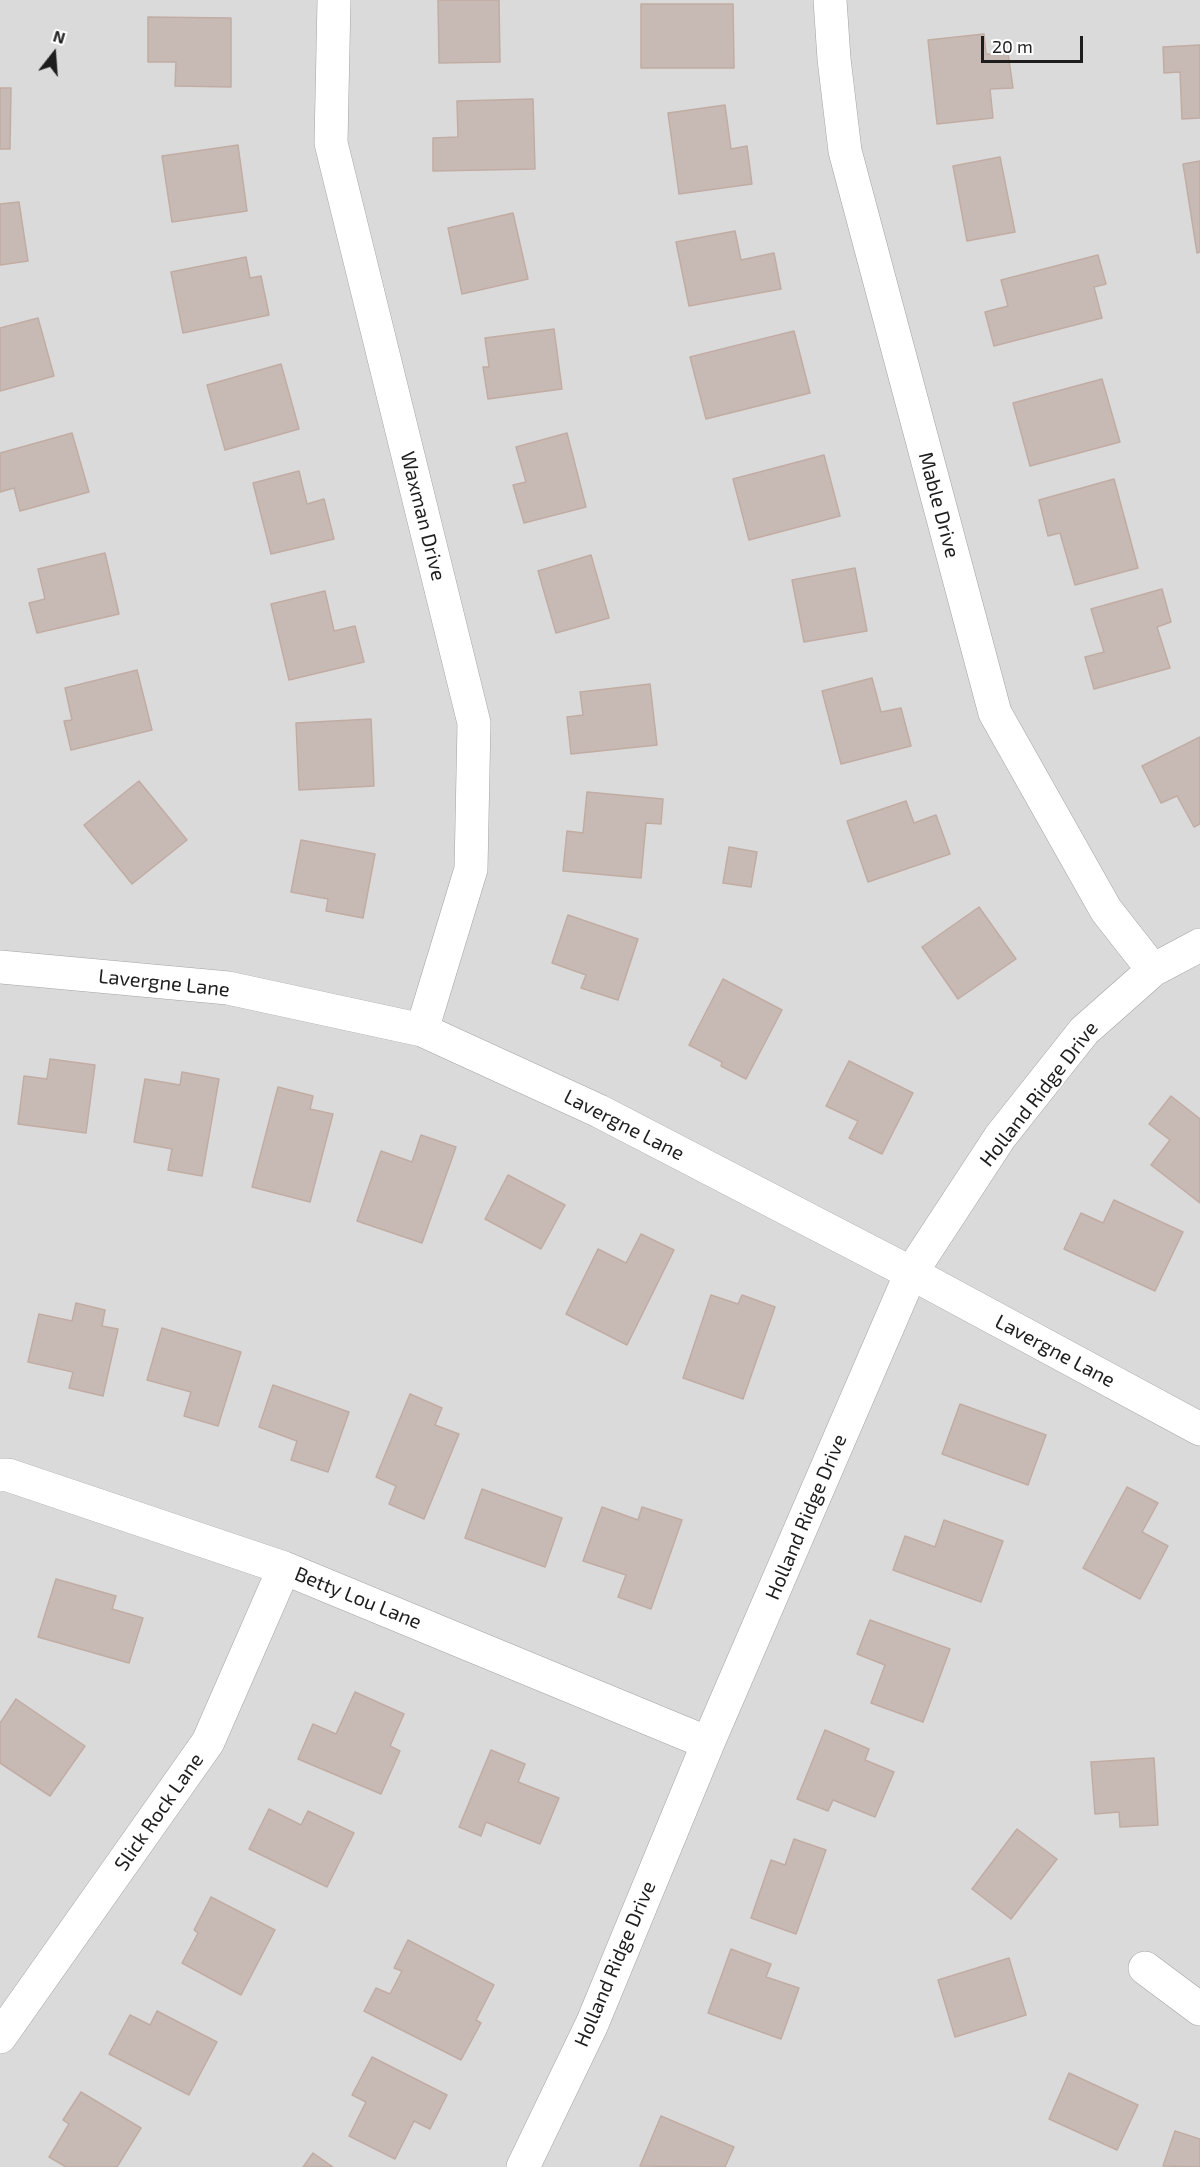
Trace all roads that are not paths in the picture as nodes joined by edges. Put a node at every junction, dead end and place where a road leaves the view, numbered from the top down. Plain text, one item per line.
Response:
1 (334, 0) edge
2 (830, 0) edge
3 (1200, 945) edge
4 (0, 967) edge
5 (1154, 970) junction
6 (422, 1030) junction
7 (911, 1273) junction
8 (1200, 1429) edge
9 (0, 1474) edge
10 (284, 1568) junction
11 (708, 1743) junction
12 (1145, 1968) dead end
13 (1200, 2008) edge
14 (0, 2037) edge
15 (523, 2167) edge

1 - 6 street, Waxman Drive
2 - 5 street, Mable Drive
3 - 5 street, Holland Ridge Drive
4 - 6 street, Lavergne Lane
5 - 7 street, Holland Ridge Drive
6 - 7 street, Lavergne Lane
7 - 8 street, Lavergne Lane
7 - 11 street, Holland Ridge Drive
9 - 10 street, Betty Lou Lane
10 - 11 street, Betty Lou Lane
10 - 14 street, Slick Rock Lane
11 - 15 street, Holland Ridge Drive
12 - 13 street

